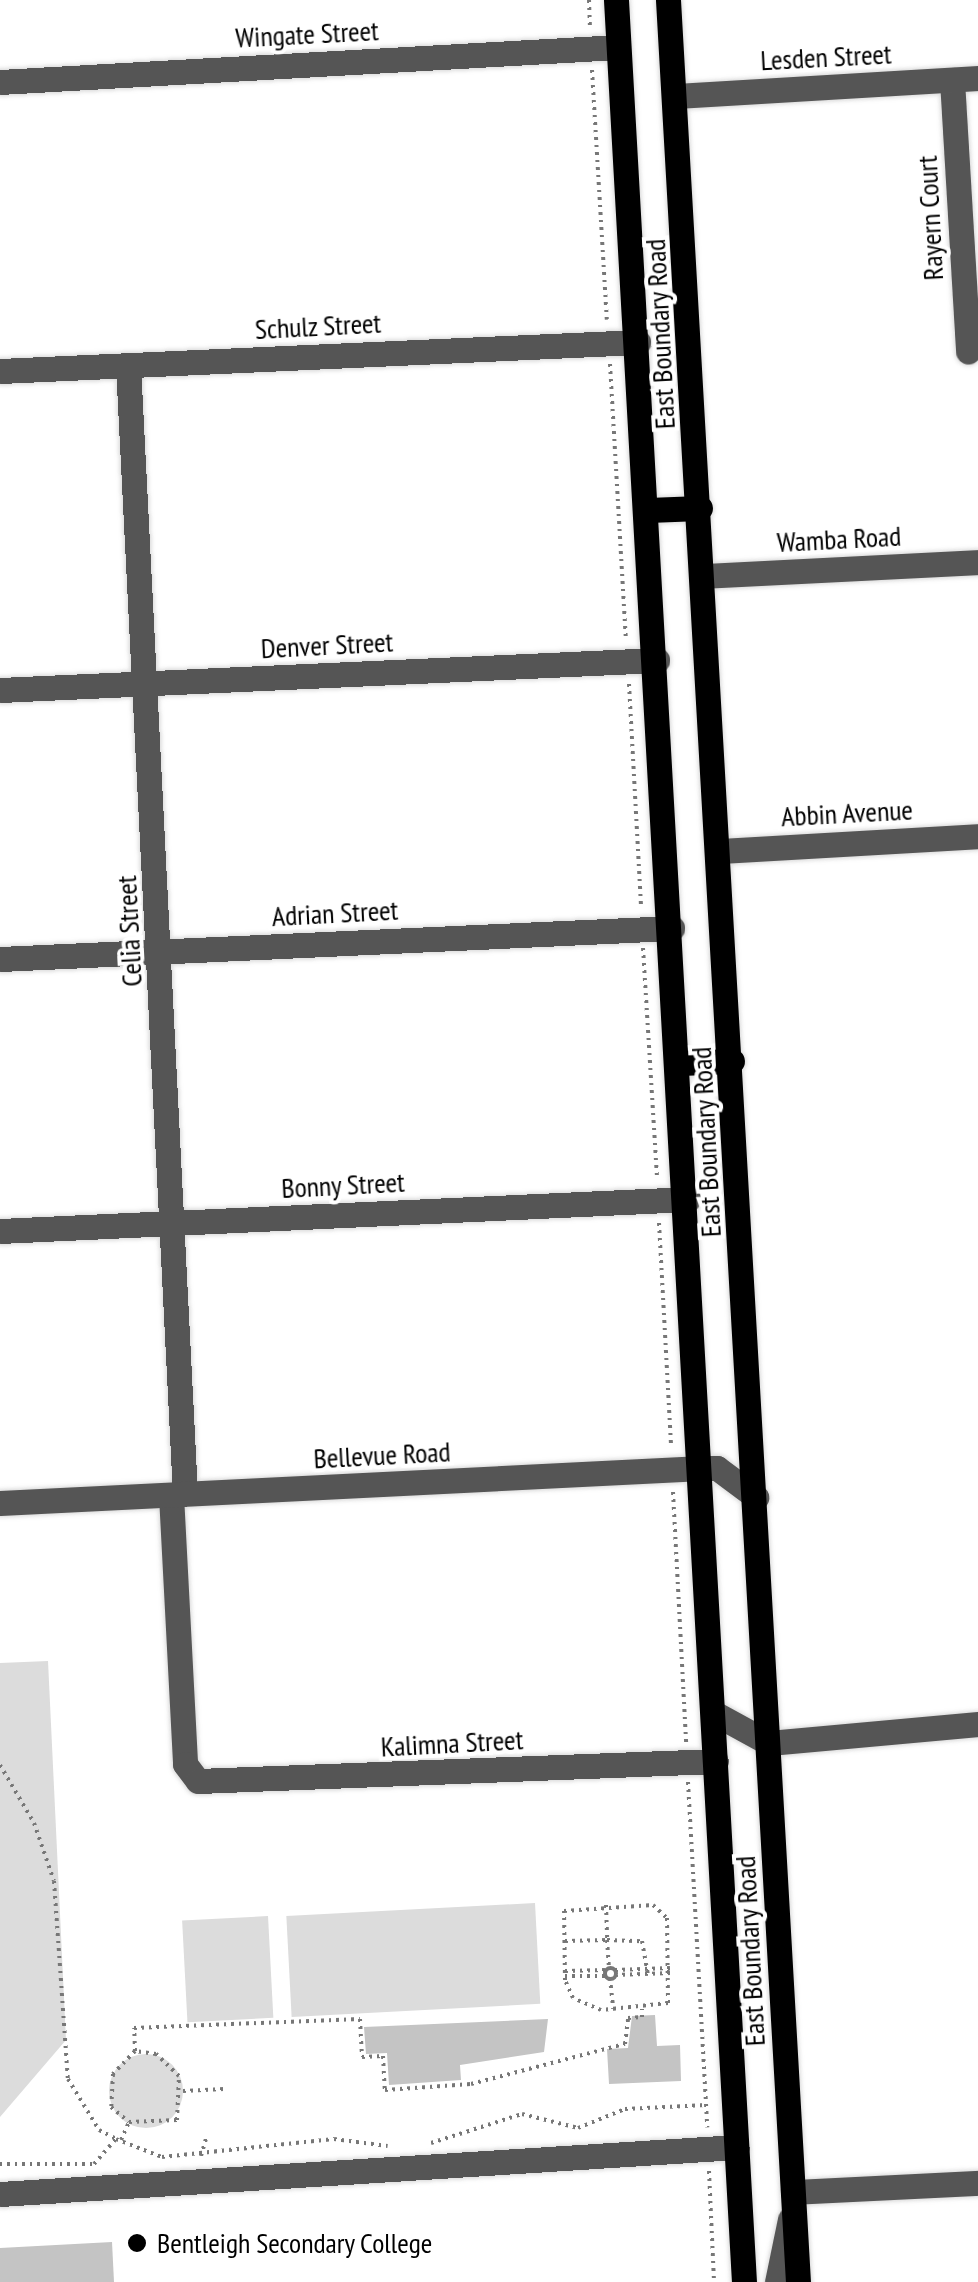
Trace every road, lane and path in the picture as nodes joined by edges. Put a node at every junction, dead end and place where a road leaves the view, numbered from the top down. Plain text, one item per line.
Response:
1 (589, 0) edge
2 (616, 0) edge
3 (668, 0) edge
4 (618, 47) junction
5 (591, 49) junction
6 (965, 79) edge
7 (0, 82) edge
8 (676, 96) junction
9 (638, 342) junction
10 (608, 344) junction
11 (968, 352) dead end
12 (128, 365) junction
13 (0, 371) edge
14 (700, 508) junction
15 (648, 510) junction
16 (978, 562) edge
17 (703, 576) junction
18 (657, 660) junction
19 (627, 661) junction
20 (145, 683) junction
21 (0, 690) edge
22 (978, 836) edge
23 (720, 851) junction
24 (672, 928) junction
25 (642, 930) junction
26 (160, 951) junction
27 (0, 958) edge
28 (732, 1061) junction
29 (680, 1063) junction
30 (688, 1199) junction
31 (658, 1200) junction
32 (174, 1223) junction
33 (0, 1231) edge
34 (702, 1468) junction
35 (672, 1470) junction
36 (178, 1494) junction
37 (756, 1497) junction
38 (0, 1503) edge
39 (714, 1713) junction
40 (978, 1724) edge
41 (768, 1735) junction
42 (716, 1761) junction
43 (687, 1762) junction
44 (0, 1765) edge
45 (193, 1778) joint
46 (606, 1905) junction
47 (607, 1940) junction
48 (563, 1941) junction
49 (670, 1970) junction
50 (648, 1972) junction
51 (610, 1973) junction
52 (564, 1974) junction
53 (642, 2009) junction
54 (613, 2010) junction
55 (135, 2051) junction
56 (224, 2089) dead end
57 (183, 2091) junction
58 (706, 2105) junction
59 (129, 2122) junction
60 (208, 2135) dead end
61 (118, 2139) junction
62 (416, 2147) dead end
63 (737, 2147) junction
64 (403, 2148) dead end
65 (708, 2152) junction
66 (201, 2156) junction
67 (0, 2164) edge
68 (978, 2182) edge
69 (0, 2194) edge
70 (794, 2196) junction
71 (714, 2282) edge
72 (744, 2282) edge
73 (777, 2282) edge
74 (798, 2282) edge

1 - 5 path
2 - 4 main road, East Boundary Road
3 - 8 main road, East Boundary Road
4 - 5 street, Wingate Street
4 - 9 main road, East Boundary Road
5 - 7 street, Wingate Street
5 - 10 path
6 - 8 street, Lesden Street
6 - 11 street, Rayern Court
8 - 14 main road, East Boundary Road
9 - 10 street, Schulz Street
9 - 15 main road, East Boundary Road
10 - 12 street, Schulz Street
10 - 19 path
12 - 13 street, Schulz Street
12 - 20 street, Celia Street
14 - 15 main road
14 - 17 main road, East Boundary Road
15 - 18 main road, East Boundary Road
16 - 17 street, Wamba Road
17 - 23 main road, East Boundary Road
18 - 19 street, Denver Street
18 - 24 main road, East Boundary Road
19 - 20 street, Denver Street
19 - 25 path
20 - 21 street, Denver Street
20 - 26 street, Celia Street
22 - 23 street, Abbin Avenue
23 - 28 main road, East Boundary Road
24 - 25 street, Adrian Street
24 - 29 main road, East Boundary Road
25 - 26 street, Adrian Street
25 - 31 path
26 - 27 street, Adrian Street
26 - 32 street, Celia Street
28 - 29 main road
28 - 37 main road, East Boundary Road
29 - 30 main road, East Boundary Road
30 - 31 street, Bonny Street
30 - 34 main road, East Boundary Road
31 - 32 street, Bonny Street
31 - 35 path
32 - 33 street, Bonny Street
32 - 36 street, Celia Street
34 - 35 street, Bellevue Road
34 - 37 street, Bellevue Road
34 - 39 main road, East Boundary Road
35 - 36 street, Bellevue Road
35 - 43 path
36 - 38 street, Bellevue Road
36 - 45 street, Celia Street
37 - 41 main road, East Boundary Road
39 - 41 street
39 - 42 main road, East Boundary Road
40 - 41 street
41 - 70 main road, East Boundary Road
42 - 43 street, Kalimna Street
42 - 63 main road, East Boundary Road
43 - 45 street, Kalimna Street
43 - 58 path
44 - 61 path
46 - 47 path
46 - 48 path
46 - 49 path
47 - 48 path
47 - 50 path
47 - 51 path
48 - 52 path
49 - 50 path
49 - 53 path
50 - 51 path
51 - 52 path
51 - 54 path
52 - 54 path
53 - 54 path
53 - 55 path
55 - 57 path
55 - 59 path
56 - 57 path
57 - 59 path
58 - 62 path
58 - 65 path
59 - 61 path
60 - 66 path
61 - 66 path
61 - 67 path
63 - 65 street
63 - 72 main road, East Boundary Road
64 - 66 path
65 - 69 street
65 - 71 path
68 - 70 street
70 - 73 street
70 - 74 main road, East Boundary Road

